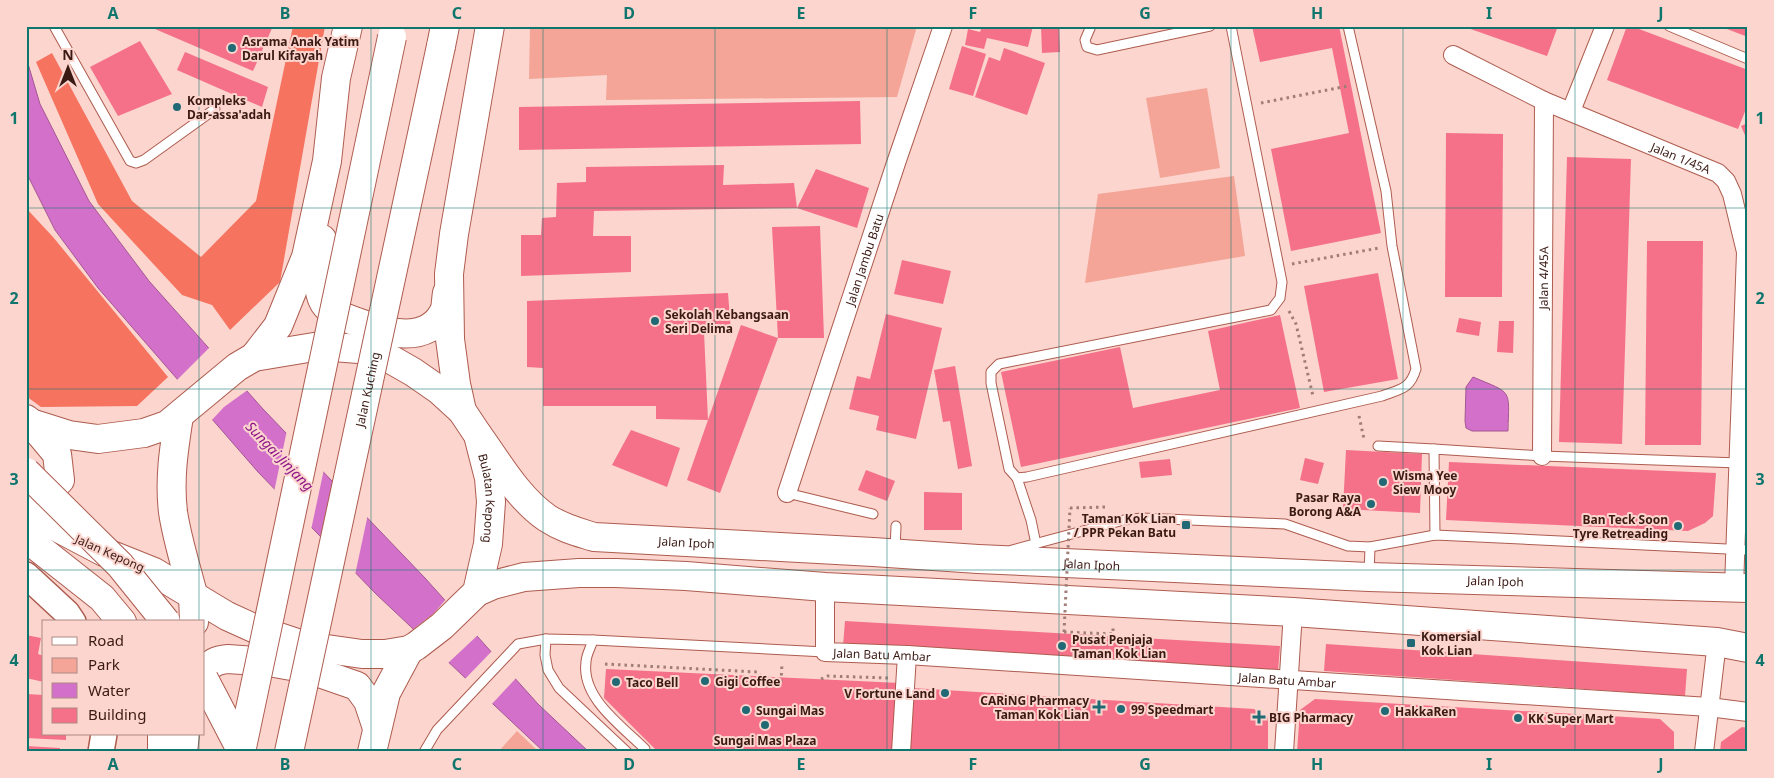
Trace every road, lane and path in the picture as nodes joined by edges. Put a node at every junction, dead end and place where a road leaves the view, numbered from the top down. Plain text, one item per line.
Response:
1 (54, 26) edge
2 (348, 26) edge
3 (490, 26) edge
4 (943, 26) edge
5 (1090, 26) edge
6 (1210, 26) edge
7 (1231, 26) edge
8 (1348, 26) edge
9 (1605, 26) edge
10 (1668, 26) edge
11 (393, 32) edge
12 (443, 36) edge
13 (1453, 55) dead end
14 (1748, 59) edge
15 (1361, 83) junction
16 (1544, 101) junction
17 (1246, 106) junction
18 (215, 109) dead end
19 (1571, 111) junction
20 (327, 161) junction
21 (1392, 246) junction
22 (1747, 252) edge
23 (1279, 267) junction
24 (449, 274) junction
25 (1280, 298) junction
26 (245, 362) junction
27 (1355, 401) junction
28 (1316, 410) junction
29 (462, 411) junction
30 (180, 416) junction
31 (29, 421) edge
32 (478, 435) junction
33 (1378, 446) joint
34 (1434, 449) junction
35 (1542, 456) junction
36 (1739, 463) junction
37 (26, 472) edge
38 (1017, 478) junction
39 (787, 494) joint
40 (26, 498) edge
41 (1115, 507) dead end
42 (26, 511) edge
43 (873, 514) dead end
44 (896, 526) dead end
45 (1435, 535) junction
46 (26, 538) edge
47 (1036, 544) junction
48 (1370, 547) junction
49 (1742, 550) edge
50 (895, 554) junction
51 (978, 559) junction
52 (26, 575) edge
53 (1369, 577) junction
54 (825, 587) junction
55 (1741, 587) edge
56 (193, 594) junction
57 (473, 596) junction
58 (1294, 612) junction
59 (72, 620) edge
60 (120, 620) edge
61 (164, 620) edge
62 (194, 620) edge
63 (1113, 634) dead end
64 (546, 640) junction
65 (593, 640) junction
66 (1717, 642) junction
67 (1748, 647) edge
68 (412, 648) junction
69 (825, 652) junction
70 (907, 655) junction
71 (605, 664) dead end
72 (205, 671) edge
73 (781, 672) dead end
74 (761, 676) dead end
75 (892, 678) dead end
76 (820, 679) dead end
77 (1289, 679) junction
78 (205, 681) edge
79 (781, 682) dead end
80 (1709, 707) junction
81 (1748, 712) edge
82 (104, 736) edge
83 (162, 736) edge
84 (185, 736) edge
85 (374, 740) edge
86 (645, 749) dead end
87 (101, 752) edge
88 (162, 752) edge
89 (182, 752) edge
90 (241, 752) edge
91 (289, 752) edge
92 (424, 752) edge
93 (627, 752) edge
94 (901, 752) edge
95 (1284, 752) edge
96 (1704, 752) edge

1 - 18 lane
2 - 20 main road
3 - 24 main road
4 - 39 street, Jalan Jambu Batu
5 - 6 lane
7 - 17 lane
8 - 15 lane
9 - 19 street
10 - 14 lane
11 - 90 main road, bridge
12 - 91 main road, Jalan Kuching, bridge
13 - 16 street, Jalan 1/45A
15 - 17 path
15 - 21 lane
16 - 19 street, Jalan 1/45A
16 - 35 street, Jalan 4/45A
17 - 23 lane
19 - 22 street, Jalan 1/45A
20 - 24 main road
20 - 26 main road
21 - 23 path
21 - 27 lane
22 - 36 street, Jalan 1/45A
23 - 25 lane
24 - 29 main road
25 - 28 path
25 - 38 lane
26 - 29 main road, Bulatan Kepong
26 - 30 main road
27 - 28 lane
27 - 33 path
28 - 38 lane
29 - 32 main road, Bulatan Kepong
30 - 31 main road
30 - 56 main road
31 - 40 main road
32 - 50 main road, Jalan Ipoh
32 - 57 main road, Bulatan Kepong
33 - 34 lane
34 - 35 lane
34 - 45 lane
35 - 36 lane
36 - 49 street, Jalan 1/45A
37 - 61 main road, bridge
38 - 47 lane
39 - 43 lane
41 - 63 path, bridge
42 - 56 main road, Jalan Kepong
44 - 50 lane
45 - 48 lane
45 - 49 lane
46 - 60 main road
47 - 48 lane
47 - 51 lane
48 - 53 lane
49 - 55 street, Jalan 1/45A
50 - 51 main road, Jalan Ipoh
51 - 53 main road, Jalan Ipoh
52 - 59 street
53 - 55 main road, Jalan Ipoh
54 - 57 main road
54 - 58 main road
54 - 69 street
56 - 62 main road
56 - 68 main road
57 - 68 main road
58 - 66 main road
58 - 77 street
64 - 65 lane
64 - 92 lane
64 - 93 lane
65 - 69 lane
65 - 86 lane
66 - 67 main road
66 - 80 street
68 - 85 main road
69 - 70 street, Jalan Batu Ambar
70 - 77 street, Jalan Batu Ambar
70 - 94 street
71 - 74 path
72 - 85 main road
73 - 79 path
75 - 76 path
77 - 80 street, Jalan Batu Ambar
77 - 95 street
78 - 90 main road, bridge
80 - 81 street, Jalan Batu Ambar
80 - 96 street
82 - 87 street
83 - 88 main road
84 - 89 main road

